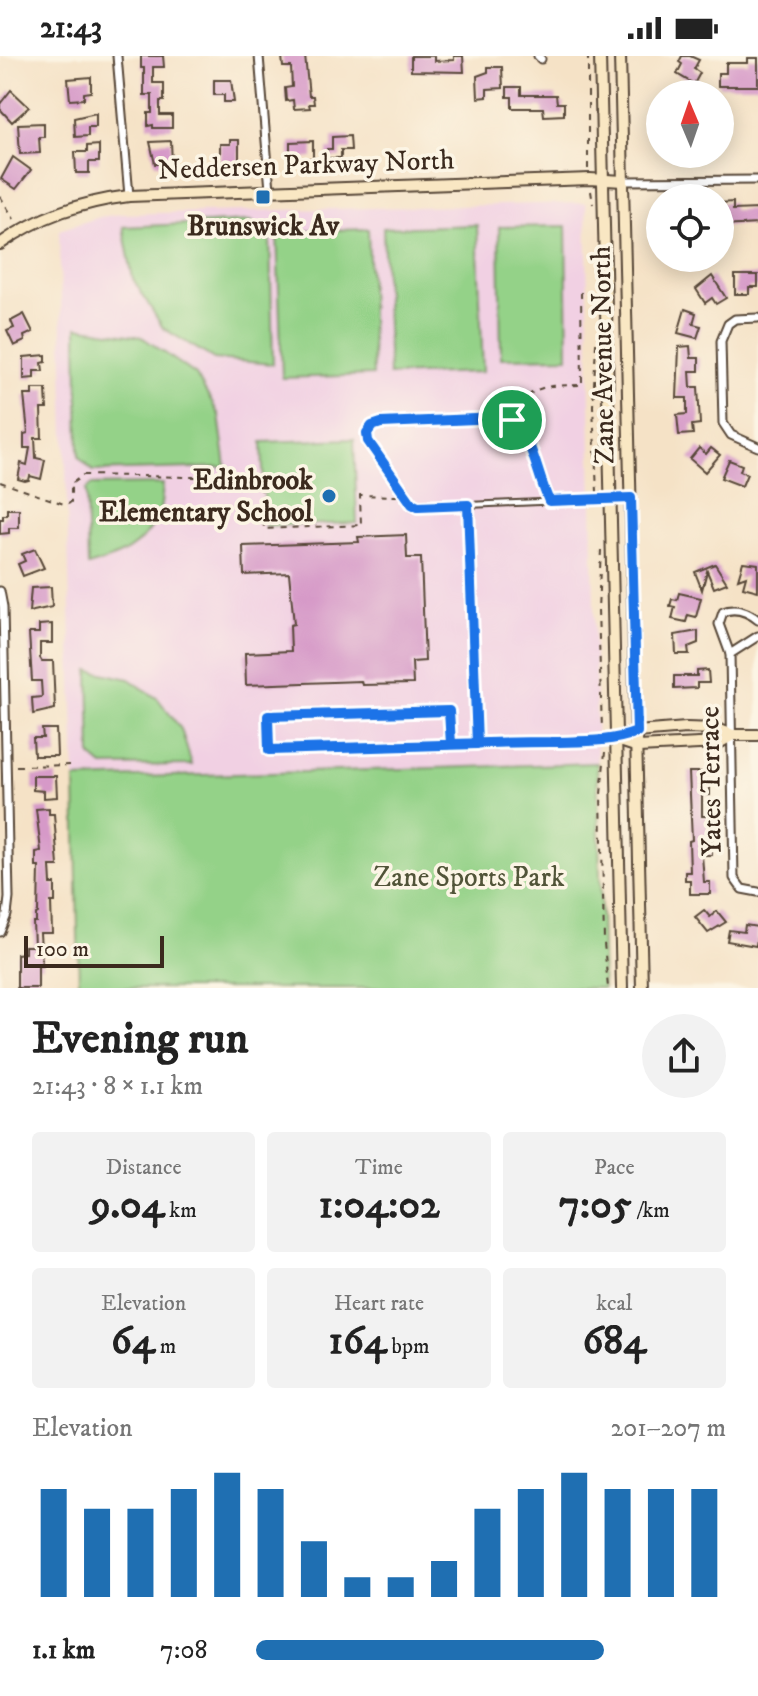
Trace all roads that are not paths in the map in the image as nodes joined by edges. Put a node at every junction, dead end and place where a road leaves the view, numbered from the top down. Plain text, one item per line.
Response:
1 (117, 56) edge
2 (259, 56) edge
3 (600, 56) edge
4 (620, 56) edge
5 (604, 180) junction
6 (758, 180) edge
7 (623, 181) junction
8 (270, 190) junction
9 (129, 196) junction
10 (0, 244) edge
11 (758, 318) edge
12 (758, 447) edge
13 (631, 498) junction
14 (611, 499) junction
15 (549, 501) junction
16 (468, 505) junction
17 (0, 591) edge
18 (758, 620) edge
19 (758, 636) edge
20 (730, 654) junction
21 (637, 732) junction
22 (733, 735) junction
23 (758, 735) edge
24 (617, 740) junction
25 (451, 744) junction
26 (477, 744) junction
27 (638, 747) junction
28 (4, 833) edge
29 (758, 892) edge
30 (0, 932) edge
31 (622, 988) edge
32 (642, 988) edge

1 - 9 street
2 - 8 street
3 - 5 main road, Zane Avenue North
4 - 7 main road, Zane Avenue North
5 - 7 main road, Neddersen Parkway North
5 - 8 main road, Neddersen Parkway North
5 - 14 main road, Zane Avenue North
6 - 7 street
7 - 13 main road, Zane Avenue North
8 - 9 main road, Neddersen Parkway North
9 - 10 main road, Neddersen Parkway North
11 - 12 street
13 - 14 lane
13 - 21 main road, Zane Avenue North
14 - 15 lane
14 - 24 main road, Zane Avenue North
15 - 16 lane
15 - 16 lane
16 - 26 lane
17 - 28 street
18 - 20 street, Yates Terrace
19 - 20 street
20 - 22 street, Yates Terrace
21 - 22 main road
21 - 24 main road
21 - 27 main road, Zane Avenue North
22 - 23 main road
22 - 27 main road
22 - 29 street, Yates Terrace
24 - 26 lane
24 - 27 main road
24 - 31 main road, Zane Avenue North
25 - 25 lane
25 - 26 lane
27 - 32 main road, Zane Avenue North
28 - 30 street

